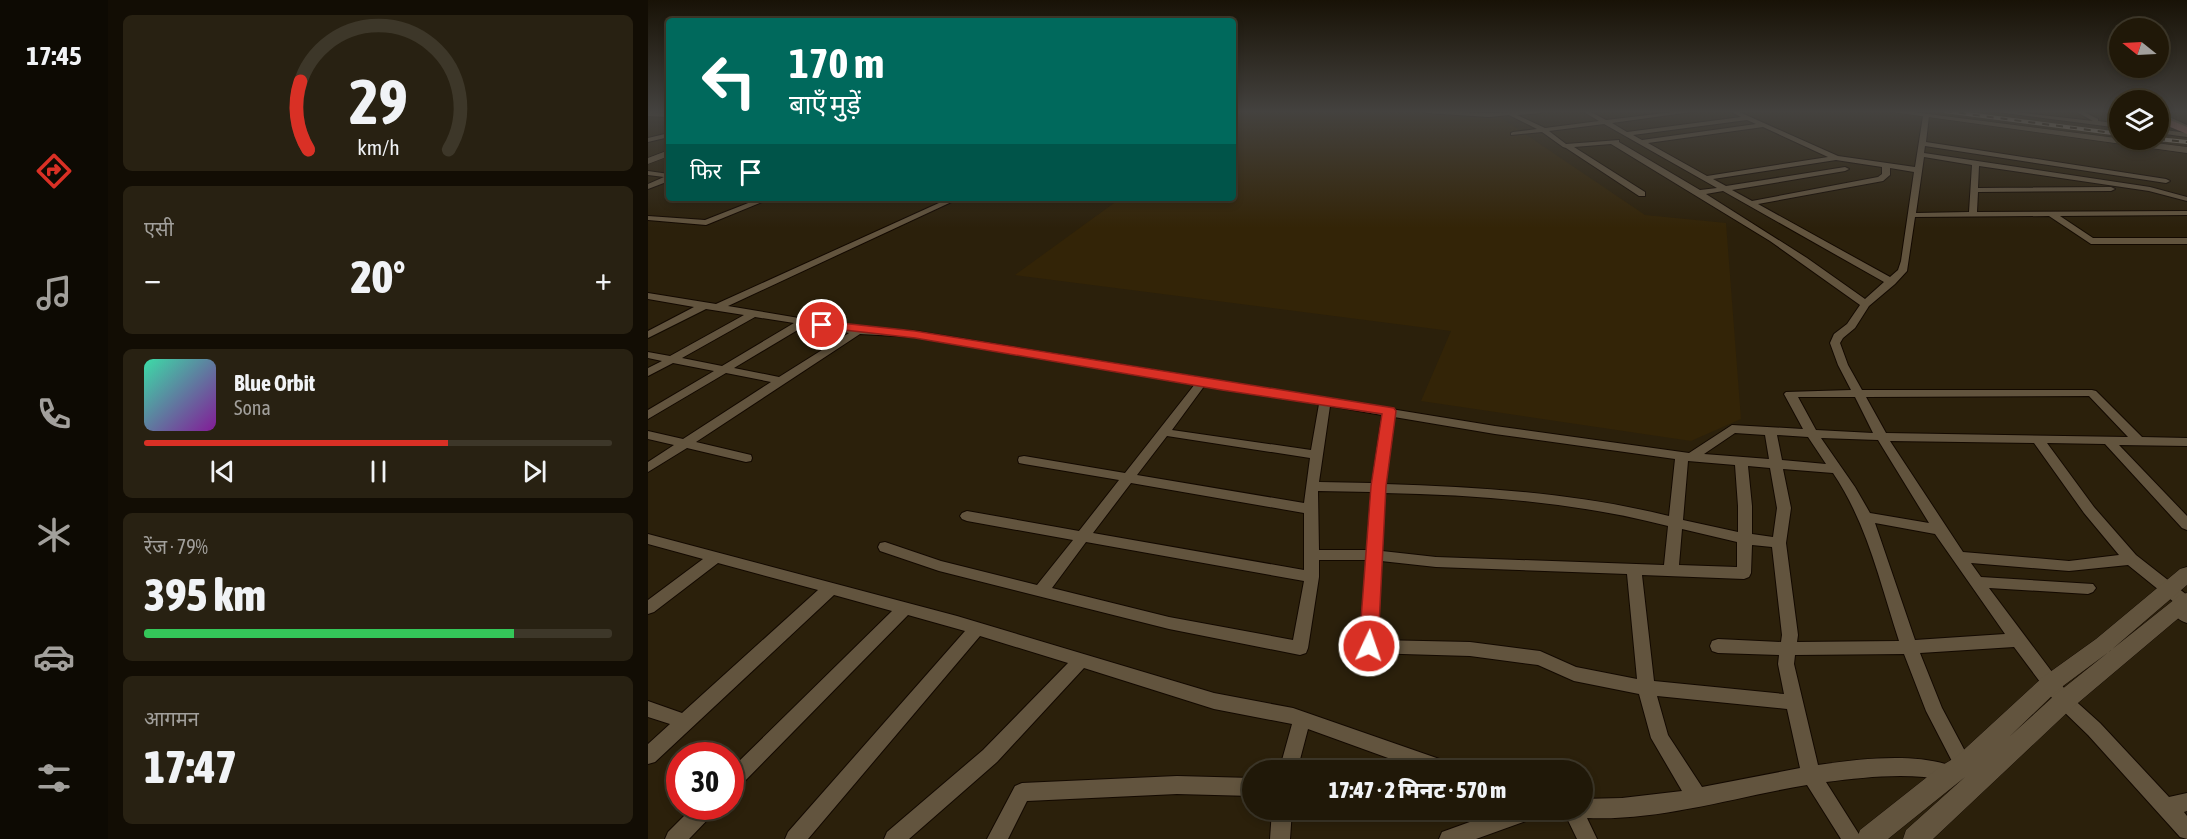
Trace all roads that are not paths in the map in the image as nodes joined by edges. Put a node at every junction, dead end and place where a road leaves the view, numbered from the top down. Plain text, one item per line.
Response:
1 (1574, 150) edge
2 (1627, 150) edge
3 (1656, 150) edge
4 (1819, 150) edge
5 (1922, 150) edge
6 (1926, 150) edge
7 (1931, 150) edge
8 (666, 155) edge
9 (1836, 158) junction
10 (648, 160) edge
11 (1976, 163) junction
12 (1886, 165) junction
13 (1845, 169) dead end
14 (1918, 170) junction
15 (648, 172) edge
16 (666, 176) edge
17 (666, 178) edge
18 (1708, 178) junction
19 (2166, 181) dead end
20 (648, 187) edge
21 (1727, 189) junction
22 (2150, 189) junction
23 (1974, 190) junction
24 (1698, 193) junction
25 (1642, 194) dead end
26 (2187, 199) edge
27 (761, 201) edge
28 (949, 201) edge
29 (1752, 203) junction
30 (2050, 213) junction
31 (2187, 213) edge
32 (1973, 214) junction
33 (1912, 215) junction
34 (648, 218) edge
35 (2187, 241) edge
36 (1892, 282) junction
37 (648, 296) edge
38 (705, 304) junction
39 (1865, 304) junction
40 (718, 307) junction
41 (753, 314) junction
42 (804, 322) junction
43 (858, 331) junction
44 (648, 335) edge
45 (648, 356) edge
46 (672, 360) junction
47 (725, 370) junction
48 (648, 373) edge
49 (781, 381) junction
50 (1201, 383) junction
51 (1858, 395) junction
52 (1325, 401) junction
53 (1389, 411) junction
54 (648, 416) edge
55 (1770, 430) junction
56 (1163, 432) junction
57 (1811, 432) junction
58 (648, 435) edge
59 (1882, 437) junction
60 (2037, 439) junction
61 (2108, 440) junction
62 (2139, 441) junction
63 (2187, 442) edge
64 (683, 445) junction
65 (1317, 455) junction
66 (1687, 457) junction
67 (746, 458) dead end
68 (1024, 460) dead end
69 (1741, 462) junction
70 (1778, 465) junction
71 (648, 468) edge
72 (1837, 469) junction
73 (1128, 479) junction
74 (1312, 486) junction
75 (1378, 488) junction
76 (1311, 509) junction
77 (967, 516) dead end
78 (1864, 517) junction
79 (1677, 523) junction
80 (2187, 525) edge
81 (1940, 530) junction
82 (1084, 536) junction
83 (1746, 540) junction
84 (650, 541) edge
85 (1779, 543) junction
86 (885, 547) dead end
87 (1311, 555) junction
88 (1374, 555) junction
89 (717, 556) junction
90 (1959, 557) junction
91 (2131, 559) junction
92 (1634, 570) junction
93 (1671, 571) junction
94 (2187, 574) edge
95 (1312, 577) junction
96 (1976, 582) junction
97 (832, 587) junction
98 (2088, 588) dead end
99 (1041, 591) junction
100 (2181, 604) edge
101 (648, 608) edge
102 (905, 608) junction
103 (977, 628) junction
104 (2019, 640) junction
105 (1718, 646) dead end
106 (1910, 648) junction
107 (1788, 650) junction
108 (1081, 660) junction
109 (1646, 688) junction
110 (2058, 692) junction
111 (1794, 702) junction
112 (648, 709) edge
113 (1302, 719) junction
114 (685, 722) junction
115 (648, 756) edge
116 (1291, 760) edge
117 (1417, 760) edge
118 (744, 769) edge
119 (1963, 774) junction
120 (1811, 775) junction
121 (1242, 788) edge
122 (1697, 797) junction
123 (2187, 802) edge
124 (2166, 807) junction
125 (1593, 809) edge
126 (693, 820) edge
127 (1281, 820) edge
128 (1502, 820) edge
129 (1578, 820) edge
130 (2187, 830) edge
131 (675, 839) edge
132 (795, 839) edge
133 (894, 839) edge
134 (997, 839) edge
135 (1280, 839) edge
136 (1449, 839) edge
137 (1587, 839) edge
138 (1852, 839) edge
139 (1869, 839) edge
140 (1915, 839) edge

1 - 25 street
2 - 24 street
3 - 18 street
4 - 9 street
5 - 14 street
6 - 11 street
7 - 19 street
8 - 10 street
9 - 12 street
9 - 18 street
11 - 22 street
11 - 23 street
12 - 14 street
12 - 29 street
13 - 21 street
14 - 33 street
15 - 16 street
17 - 20 street
18 - 21 street
21 - 24 street
21 - 29 street
22 - 23 street
22 - 26 street
23 - 32 street
24 - 39 street
27 - 34 street
28 - 40 street
29 - 36 street
30 - 31 street
30 - 32 street
30 - 35 street
32 - 33 street
33 - 36 street
36 - 39 street
37 - 38 street
38 - 40 street
38 - 44 street
39 - 51 street
40 - 41 street
41 - 42 street
41 - 46 street
42 - 43 street
42 - 47 street
43 - 49 street
43 - 50 street
45 - 46 street
46 - 47 street
46 - 48 street
47 - 49 street
47 - 54 street
49 - 64 street
50 - 52 street
50 - 56 street
51 - 57 street
51 - 59 street
51 - 62 street
52 - 53 street
52 - 65 street
53 - 66 street
53 - 75 street
55 - 57 street
55 - 66 street
55 - 70 street
56 - 65 street
56 - 73 street
57 - 59 street
57 - 72 street
58 - 64 street
59 - 60 street
59 - 81 street
60 - 61 street
60 - 91 street
61 - 62 street
61 - 80 street
62 - 63 street
64 - 67 street
64 - 71 street
65 - 74 street
66 - 69 street
66 - 79 street
68 - 73 street
69 - 70 street
69 - 83 street
70 - 72 street
70 - 85 street
72 - 78 street
73 - 76 street
73 - 82 street
74 - 75 street
74 - 76 street
75 - 79 street
75 - 88 street
76 - 87 street
77 - 82 street
78 - 81 street
78 - 106 street
79 - 83 street
79 - 93 street
81 - 90 street
82 - 95 street
82 - 99 street
83 - 85 street
83 - 93 street
84 - 89 street
85 - 107 street
86 - 99 street
87 - 88 street
87 - 95 street
88 - 92 street
88 - 109 street
89 - 97 street
89 - 101 street
90 - 91 street
90 - 96 street
91 - 100 street
92 - 93 street
92 - 109 street
94 - 100 street
95 - 99 street
96 - 98 street
96 - 104 street
97 - 102 street
97 - 114 street
100 - 110 street
102 - 103 street
102 - 118 street
103 - 108 street
103 - 132 street
104 - 106 street
104 - 110 street
105 - 107 street
106 - 107 street
106 - 119 street
107 - 111 street
108 - 113 street
108 - 133 street
109 - 111 street
109 - 122 street
110 - 119 street
110 - 124 street
111 - 120 street
112 - 114 street
113 - 116 street
113 - 117 street
114 - 115 street
119 - 120 street
119 - 139 street
119 - 140 street
120 - 122 street
120 - 138 street
121 - 134 street
122 - 125 street
123 - 124 street
124 - 130 street
126 - 131 street
127 - 135 street
128 - 136 street
129 - 137 street

